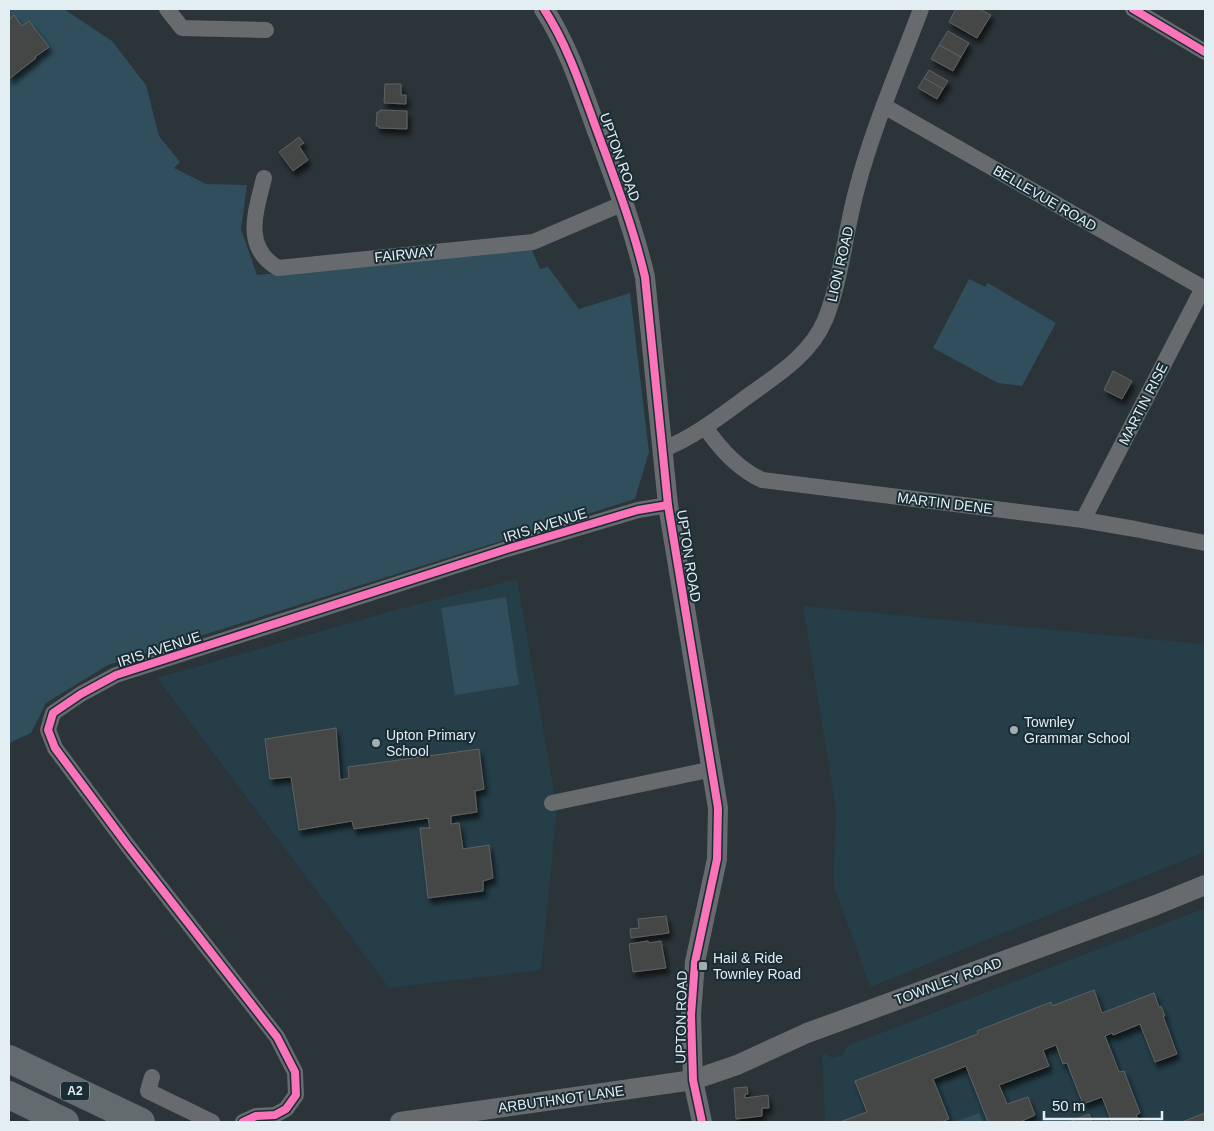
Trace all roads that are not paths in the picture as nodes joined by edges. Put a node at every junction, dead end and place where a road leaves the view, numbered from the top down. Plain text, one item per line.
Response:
1 (167, 9) edge
2 (544, 9) edge
3 (921, 9) edge
4 (1133, 9) edge
5 (266, 30) dead end
6 (1205, 52) edge
7 (884, 106) junction
8 (264, 178) dead end
9 (624, 203) junction
10 (1204, 289) edge
11 (704, 427) junction
12 (664, 449) junction
13 (668, 505) junction
14 (1082, 520) junction
15 (1205, 543) edge
16 (713, 769) junction
17 (552, 803) dead end
18 (1205, 885) edge
19 (9, 1060) edge
20 (152, 1077) dead end
21 (693, 1080) junction
22 (9, 1095) edge
23 (65, 1122) edge
24 (141, 1122) edge
25 (212, 1122) edge
26 (243, 1122) edge
27 (400, 1122) edge
28 (702, 1122) edge

1 - 5 street
2 - 9 street, UPTON ROAD
3 - 7 street, LION ROAD
4 - 6 street
7 - 10 street, BELLEVUE ROAD
7 - 11 street, LION ROAD
8 - 9 street, FAIRWAY
9 - 12 street, UPTON ROAD
10 - 14 street, MARTIN RISE
11 - 12 street, LION ROAD
11 - 14 street, MARTIN DENE
12 - 13 street, UPTON ROAD
13 - 16 street, UPTON ROAD
13 - 26 street, IRIS AVENUE
14 - 15 street, MARTIN DENE
16 - 17 street
16 - 21 street, UPTON ROAD
18 - 21 street, TOWNLEY ROAD
19 - 24 highway, A2
20 - 25 street
21 - 27 street, ARBUTHNOT LANE
21 - 28 street, UPTON ROAD
22 - 23 highway, A2

